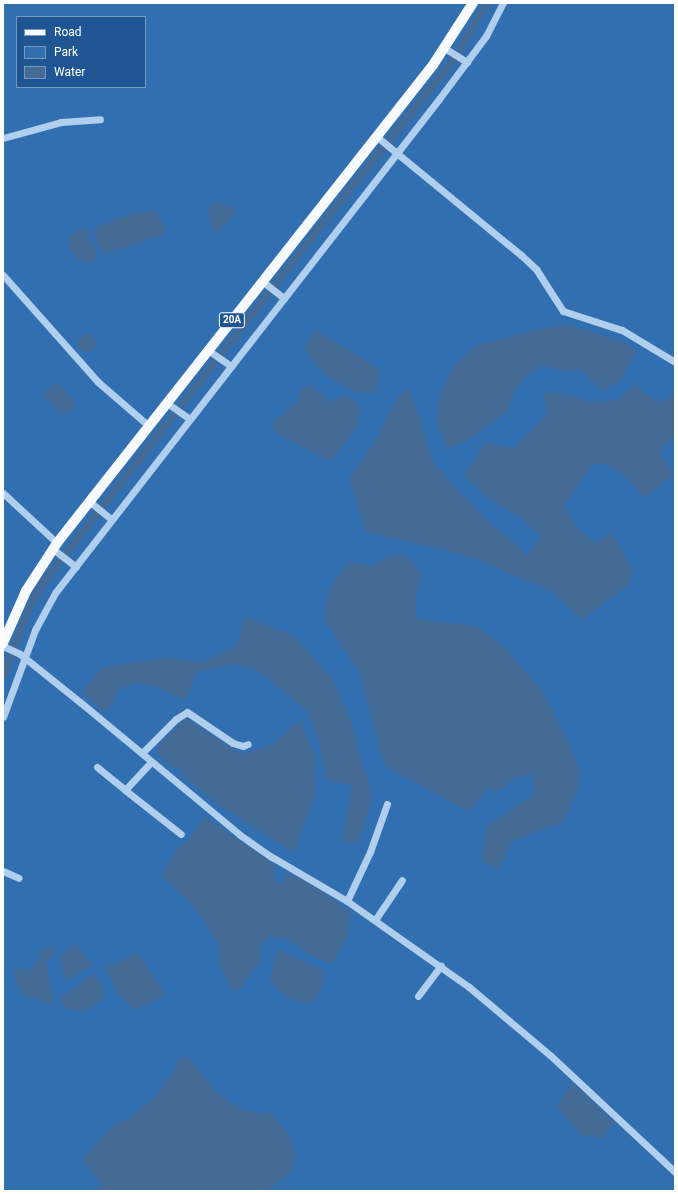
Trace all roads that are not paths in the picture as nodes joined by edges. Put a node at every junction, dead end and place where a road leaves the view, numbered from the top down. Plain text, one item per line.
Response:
1 (473, 3) edge
2 (502, 3) edge
3 (449, 51) junction
4 (465, 60) junction
5 (100, 119) dead end
6 (376, 136) junction
7 (3, 138) edge
8 (396, 151) junction
9 (3, 275) edge
10 (262, 282) junction
11 (284, 298) junction
12 (208, 350) junction
13 (675, 362) edge
14 (228, 364) junction
15 (167, 403) junction
16 (190, 419) junction
17 (149, 426) junction
18 (3, 493) edge
19 (93, 504) junction
20 (110, 518) junction
21 (55, 546) junction
22 (76, 567) junction
23 (5, 646) edge
24 (23, 657) junction
25 (3, 717) edge
26 (248, 744) dead end
27 (142, 753) junction
28 (151, 762) junction
29 (97, 767) dead end
30 (125, 790) junction
31 (387, 804) dead end
32 (180, 834) dead end
33 (3, 871) edge
34 (19, 878) dead end
35 (402, 880) dead end
36 (347, 901) junction
37 (375, 920) junction
38 (441, 966) junction
39 (418, 996) dead end
40 (675, 1172) edge

1 - 3 main road, 20A
2 - 4 street
3 - 4 street
3 - 6 main road, 20A
4 - 8 street
5 - 7 street
6 - 8 street
6 - 10 main road, 20A
8 - 11 street
8 - 13 street
9 - 17 street
10 - 11 street
10 - 12 main road, 20A
11 - 14 street
12 - 14 street
12 - 15 main road, 20A
14 - 16 street
15 - 16 street
15 - 17 main road, 20A
16 - 20 street
17 - 19 main road, 20A
18 - 21 street
19 - 20 street
19 - 21 main road, 20A
20 - 22 street
21 - 22 street
21 - 23 main road, 20A
22 - 24 street
23 - 24 street
24 - 25 street
24 - 27 street
26 - 27 street
27 - 28 street
28 - 30 street
28 - 36 street
29 - 30 street
30 - 32 street
31 - 36 street
33 - 34 street
35 - 37 street
36 - 37 street
37 - 38 street
38 - 39 street
38 - 40 street

